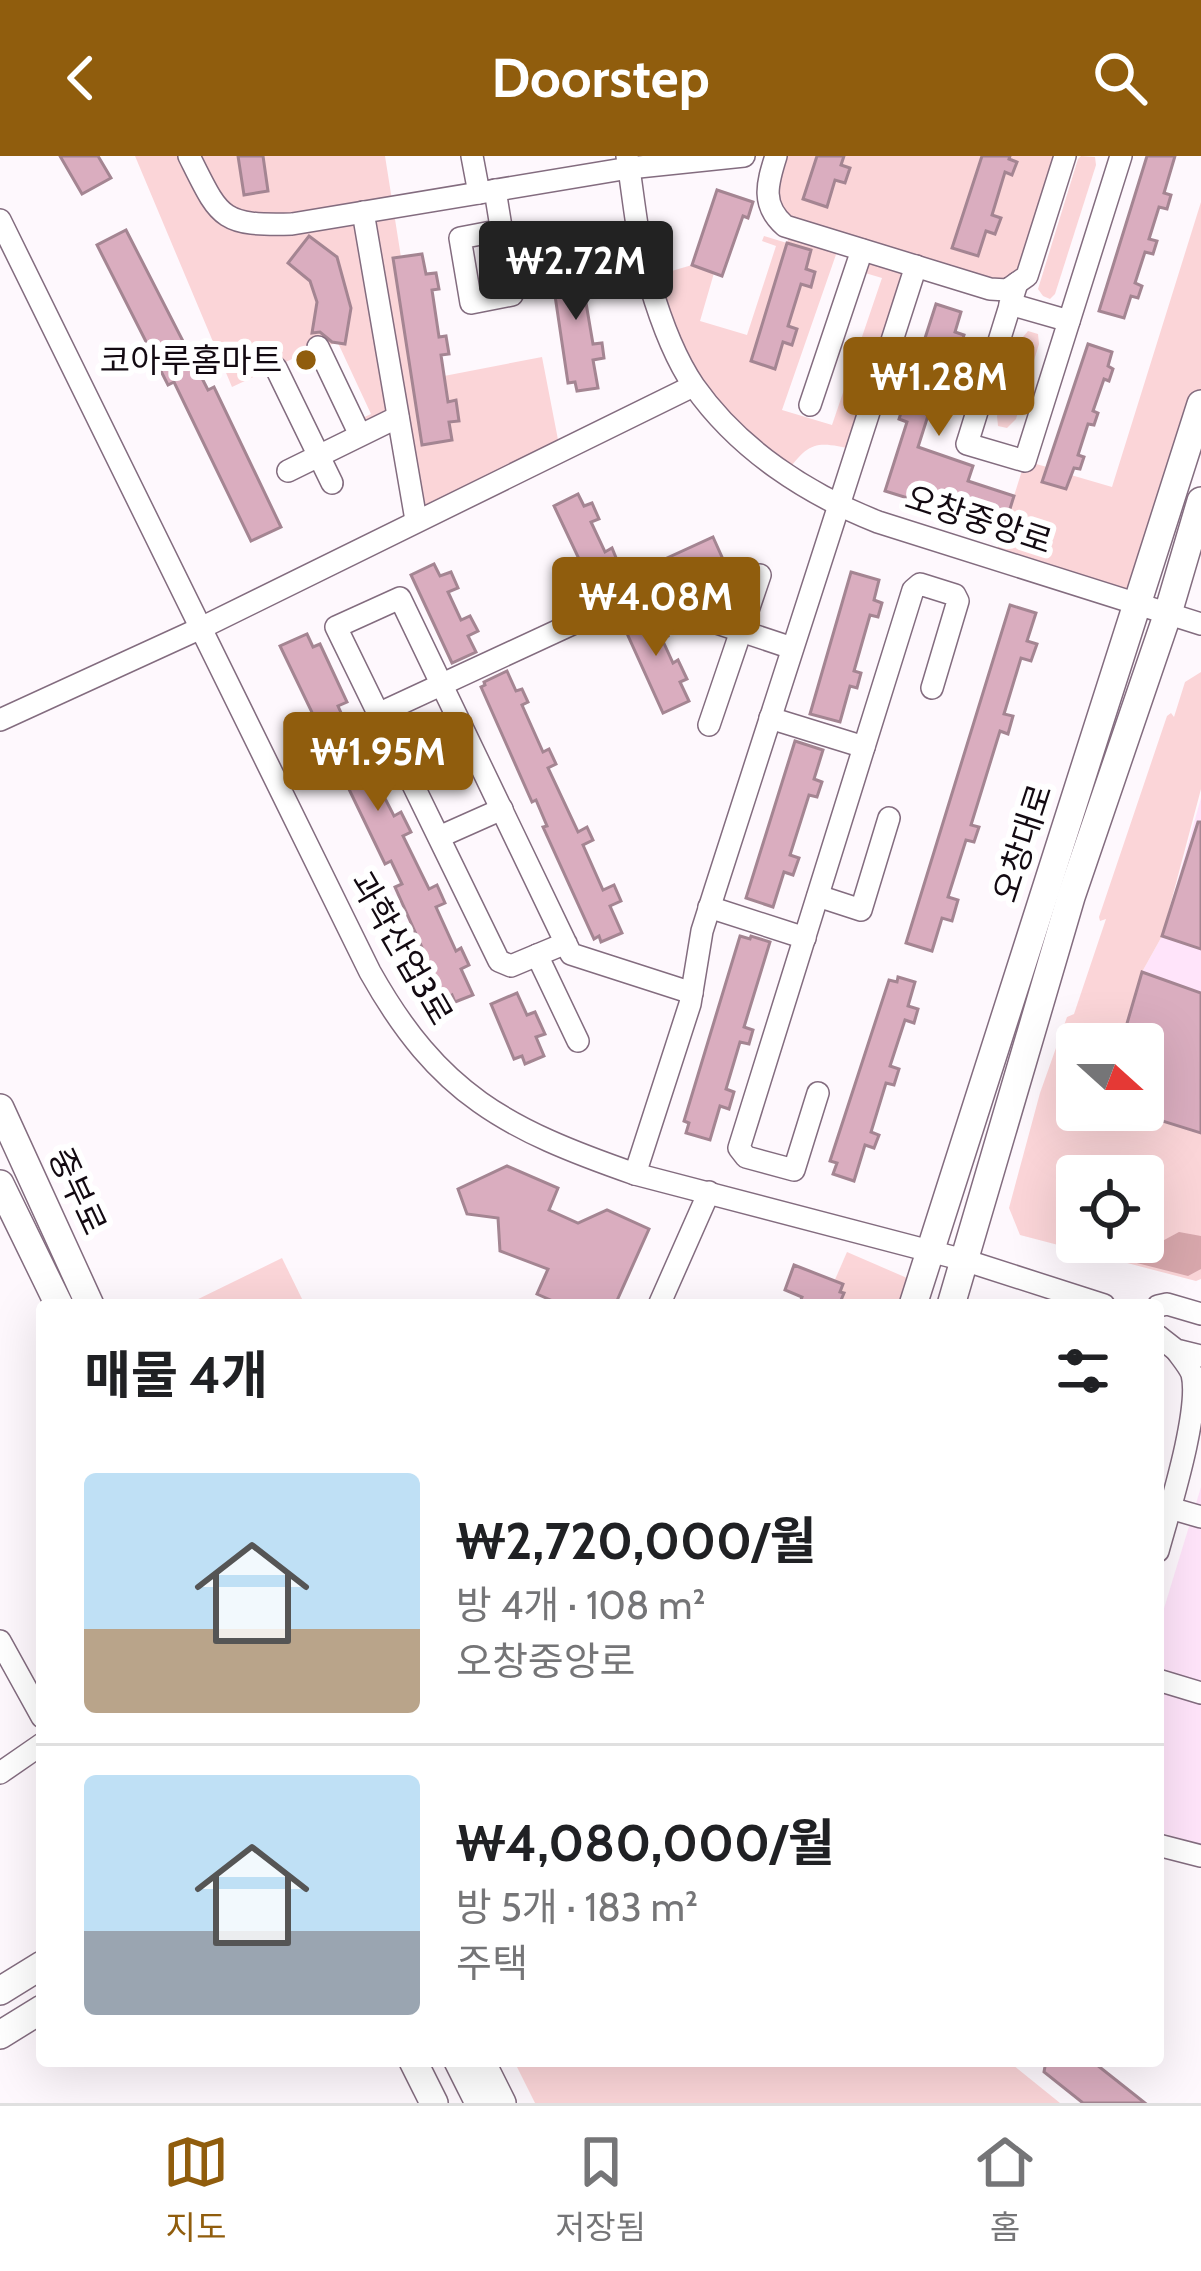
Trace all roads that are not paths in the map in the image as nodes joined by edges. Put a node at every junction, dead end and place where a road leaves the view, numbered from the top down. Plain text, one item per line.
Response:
1 (189, 156) edge
2 (472, 156) edge
3 (744, 156) edge
4 (776, 156) edge
5 (1065, 156) edge
6 (1121, 156) edge
7 (732, 157) edge
8 (628, 162) edge
9 (487, 192) junction
10 (363, 212) junction
11 (0, 220) edge
12 (502, 230) dead end
13 (862, 250) junction
14 (916, 266) junction
15 (1014, 294) junction
16 (1069, 321) junction
17 (319, 347) dead end
18 (276, 368) dead end
19 (694, 386) junction
20 (1201, 404) edge
21 (810, 405) dead end
22 (398, 416) junction
23 (360, 435) junction
24 (317, 456) junction
25 (288, 471) dead end
26 (332, 483) dead end
27 (1201, 501) edge
28 (838, 506) junction
29 (416, 520) junction
30 (760, 575) dead end
31 (1138, 603) junction
32 (1168, 613) junction
33 (1201, 624) edge
34 (201, 628) junction
35 (741, 631) junction
36 (792, 648) junction
37 (443, 684) junction
38 (932, 688) dead end
39 (378, 714) junction
40 (770, 718) junction
41 (0, 720) edge
42 (710, 725) dead end
43 (864, 747) junction
44 (502, 809) junction
45 (889, 818) dead end
46 (439, 837) junction
47 (818, 896) junction
48 (710, 907) junction
49 (805, 938) junction
50 (566, 943) junction
51 (537, 955) junction
52 (692, 993) junction
53 (578, 1041) dead end
54 (818, 1093) dead end
55 (0, 1108) edge
56 (635, 1174) junction
57 (0, 1184) edge
58 (709, 1192) junction
59 (929, 1250) junction
60 (964, 1260) junction
61 (82, 1299) edge
62 (83, 1299) edge
63 (662, 1299) edge
64 (915, 1299) edge
65 (953, 1299) edge
66 (1085, 1299) edge
67 (1164, 1305) edge
68 (1196, 1308) edge
69 (1167, 1343) edge
70 (1201, 1356) edge
71 (1196, 1424) edge
72 (1170, 1508) junction
73 (1201, 1516) edge
74 (1164, 1530) edge
75 (0, 1641) edge
76 (1164, 1683) edge
77 (1201, 1693) edge
78 (36, 1706) edge
79 (36, 1748) edge
80 (0, 1773) edge
81 (1164, 1846) edge
82 (1201, 1856) edge
83 (36, 1969) edge
84 (0, 1991) edge
85 (36, 2013) edge
86 (0, 2035) edge
87 (416, 2067) edge
88 (445, 2067) edge
89 (461, 2067) edge
90 (484, 2067) edge
91 (434, 2103) edge
92 (463, 2103) edge
93 (479, 2103) edge
94 (502, 2103) edge

1 - 10 street
2 - 9 street
3 - 7 street
4 - 13 street
5 - 15 street
6 - 16 street
7 - 8 street
8 - 9 street
8 - 19 street, 오창중앙로
9 - 10 street
9 - 12 street
10 - 22 street
11 - 34 street, 과학산업3로
13 - 14 street
13 - 21 street
14 - 15 street
14 - 28 street
15 - 16 street
15 - 16 street
17 - 23 street
18 - 24 street
19 - 28 street, 오창중앙로
19 - 29 street
20 - 31 main road, 오창대로
22 - 23 street
22 - 29 street
23 - 24 street
24 - 25 street
24 - 26 street
27 - 32 main road, 오창대로
28 - 31 street, 오창중앙로
28 - 36 street
29 - 34 street
30 - 35 street
31 - 32 street, 오창중앙로
31 - 59 main road, 오창대로
32 - 33 street, 오창중앙로
32 - 60 main road, 오창대로
34 - 41 street
34 - 56 street, 과학산업3로
35 - 36 street
35 - 37 street
35 - 42 street
36 - 40 street
37 - 39 street
37 - 39 street
37 - 44 street
38 - 43 street
39 - 46 street
40 - 43 street
40 - 48 street
43 - 47 street
44 - 46 street
44 - 50 street
45 - 47 street
46 - 51 street
47 - 49 street
48 - 49 street
48 - 52 street
49 - 54 street
50 - 51 street
50 - 52 street
51 - 53 street
52 - 56 street
55 - 62 main road, 중부로
56 - 58 street, 과학산업3로
57 - 61 main road, 중부로
58 - 59 street, 과학산업3로
58 - 63 street
59 - 60 street, 과학산업3로
59 - 64 main road, 오창대로
60 - 65 main road, 오창대로
60 - 66 street, 과학산업3로
67 - 68 street
69 - 70 street
69 - 71 street
71 - 72 street
72 - 73 street
72 - 74 street
75 - 78 street
76 - 77 street
79 - 80 street
81 - 82 street
83 - 84 main road
85 - 86 main road
87 - 91 main road
88 - 92 main road
89 - 93 main road
90 - 94 main road

